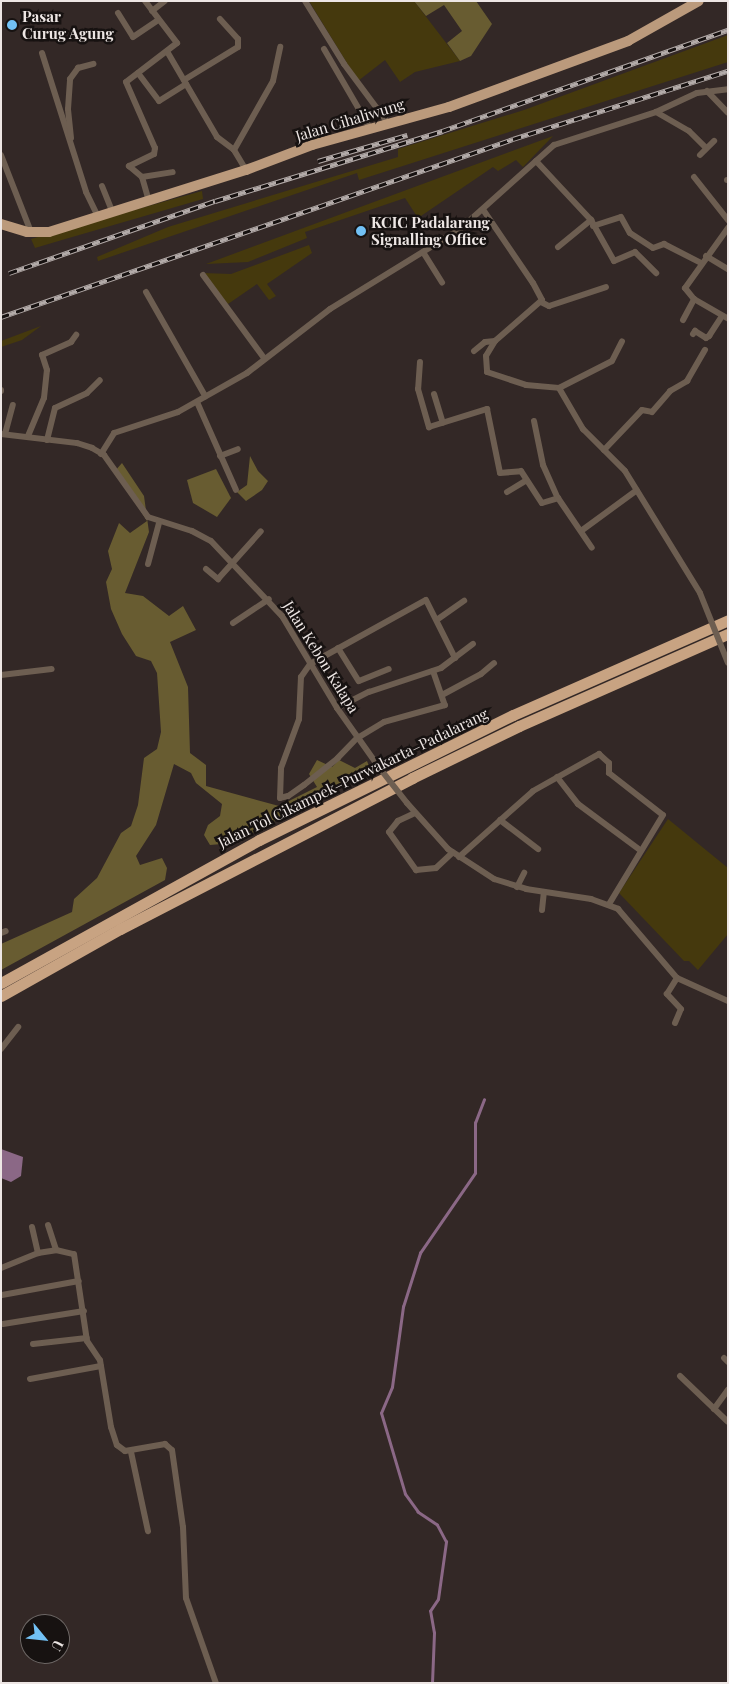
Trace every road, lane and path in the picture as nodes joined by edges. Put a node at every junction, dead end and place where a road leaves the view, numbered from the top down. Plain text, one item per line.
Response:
1 (145, 1) edge
2 (165, 1) edge
3 (305, 1) edge
4 (699, 1) edge
5 (152, 11) junction
6 (118, 13) dead end
7 (220, 19) dead end
8 (158, 20) junction
9 (280, 47) dead end
10 (324, 49) dead end
11 (42, 53) dead end
12 (168, 53) junction
13 (93, 64) dead end
14 (138, 73) junction
15 (185, 82) junction
16 (728, 88) edge
17 (707, 91) junction
18 (656, 112) junction
19 (728, 113) edge
20 (387, 122) junction
21 (370, 128) junction
22 (714, 141) dead end
23 (71, 147) junction
24 (706, 148) junction
25 (234, 150) junction
26 (700, 154) dead end
27 (1, 155) edge
28 (536, 161) junction
29 (246, 170) junction
30 (174, 172) dead end
31 (142, 177) junction
32 (694, 177) dead end
33 (102, 186) dead end
34 (149, 201) junction
35 (112, 211) junction
36 (484, 211) junction
37 (97, 215) junction
38 (726, 215) edge
39 (592, 223) junction
40 (1, 224) edge
41 (728, 228) edge
42 (31, 232) junction
43 (558, 247) dead end
44 (423, 252) junction
45 (706, 256) junction
46 (701, 263) junction
47 (728, 269) edge
48 (656, 272) dead end
49 (203, 275) dead end
50 (442, 282) dead end
51 (606, 287) dead end
52 (146, 292) dead end
53 (694, 299) junction
54 (541, 302) junction
55 (725, 317) edge
56 (683, 320) dead end
57 (693, 334) dead end
58 (76, 335) dead end
59 (495, 341) junction
60 (622, 341) dead end
61 (705, 350) dead end
62 (474, 351) dead end
63 (264, 358) junction
64 (420, 362) dead end
65 (100, 380) dead end
66 (559, 388) junction
67 (434, 394) dead end
68 (205, 396) junction
69 (197, 402) junction
70 (13, 405) dead end
71 (534, 422) dead end
72 (443, 423) junction
73 (3, 434) edge
74 (28, 436) junction
75 (47, 440) junction
76 (238, 449) dead end
77 (604, 450) junction
78 (101, 454) junction
79 (220, 456) junction
80 (525, 481) junction
81 (236, 490) dead end
82 (637, 490) junction
83 (507, 492) dead end
84 (558, 498) junction
85 (159, 523) junction
86 (261, 530) dead end
87 (581, 531) junction
88 (592, 548) dead end
89 (233, 561) junction
90 (148, 564) dead end
91 (206, 569) dead end
92 (269, 599) junction
93 (464, 602) dead end
94 (438, 619) junction
95 (728, 620) edge
96 (233, 623) dead end
97 (728, 634) edge
98 (473, 644) dead end
99 (338, 648) junction
100 (454, 658) junction
101 (494, 662) dead end
102 (728, 663) edge
103 (310, 664) junction
104 (52, 669) dead end
105 (389, 669) dead end
106 (433, 670) junction
107 (1, 675) edge
108 (442, 695) junction
109 (337, 708) junction
110 (357, 738) junction
111 (557, 776) junction
112 (415, 813) junction
113 (500, 820) junction
114 (538, 849) dead end
115 (640, 850) junction
116 (453, 852) junction
117 (459, 857) junction
118 (524, 873) dead end
119 (517, 887) junction
120 (544, 892) junction
121 (608, 904) junction
122 (542, 910) dead end
123 (678, 978) junction
124 (1, 983) edge
125 (1, 996) edge
126 (728, 1001) edge
127 (675, 1023) dead end
128 (18, 1027) dead end
129 (1, 1049) edge
130 (48, 1225) dead end
131 (32, 1227) dead end
132 (56, 1250) junction
133 (38, 1253) junction
134 (1, 1268) edge
135 (79, 1281) junction
136 (2, 1295) edge
137 (84, 1311) junction
138 (3, 1324) dead end
139 (87, 1338) junction
140 (33, 1344) dead end
141 (101, 1366) junction
142 (680, 1376) dead end
143 (30, 1379) dead end
144 (728, 1390) edge
145 (714, 1409) junction
146 (728, 1422) edge
147 (131, 1452) junction
148 (148, 1531) dead end
149 (216, 1683) edge

1 - 5 street
2 - 5 street
3 - 20 street
4 - 20 highway, Jalan Cihaliwung
5 - 8 street
6 - 8 street
7 - 15 street
8 - 12 street
9 - 25 street
10 - 21 street
11 - 23 street
12 - 14 street
12 - 15 street
13 - 23 street
14 - 15 street
14 - 31 street
15 - 25 street
16 - 17 street
17 - 18 street
17 - 19 street
18 - 24 street
18 - 28 street
20 - 21 highway, Jalan Cihaliwung
21 - 29 highway, Jalan Cihaliwung
22 - 24 street
23 - 37 street
24 - 26 street
25 - 29 street
27 - 42 street
28 - 36 street
28 - 39 street
29 - 34 highway, Jalan Cihaliwung
30 - 31 street
31 - 34 street
32 - 38 street
33 - 35 street
34 - 35 highway, Jalan Cihaliwung
35 - 37 highway, Jalan Cihaliwung
36 - 44 street
36 - 54 street
37 - 42 highway, Jalan Cihaliwung
39 - 43 street
39 - 46 street
39 - 48 street
40 - 42 highway, Jalan Cihaliwung
41 - 45 street
44 - 50 street
44 - 63 street
45 - 46 street
45 - 47 street
46 - 53 street
49 - 63 street
51 - 54 street
52 - 68 street
53 - 55 street
53 - 56 street
54 - 59 street
55 - 57 street
58 - 74 street
59 - 62 street
59 - 66 street
60 - 66 street
61 - 77 street
63 - 68 street
64 - 72 street
65 - 75 street
66 - 77 street
67 - 72 street
68 - 69 street
69 - 78 street
69 - 79 street
70 - 73 street
71 - 84 street
72 - 80 street
73 - 74 street, Jalan Kebon Kalapa
74 - 75 street, Jalan Kebon Kalapa
75 - 78 street, Jalan Kebon Kalapa
76 - 79 street
77 - 82 street
78 - 85 street, Jalan Kebon Kalapa
79 - 81 street
80 - 83 street
80 - 84 street
82 - 87 street
82 - 102 street, bridge
84 - 87 street
85 - 89 street, Jalan Kebon Kalapa
85 - 90 street
86 - 89 street
87 - 88 street
89 - 91 street
89 - 92 street, Jalan Kebon Kalapa
92 - 96 street
92 - 103 street, Jalan Kebon Kalapa
93 - 94 street
94 - 99 street
94 - 100 street
95 - 124 highway, Jalan Tol Cikampek–Purwakarta–Padalarang
97 - 125 highway, Jalan Tol Cikampek–Purwakarta–Padalarang
98 - 100 street
99 - 103 street
99 - 105 street
100 - 106 street
101 - 108 street
103 - 109 street, Jalan Kebon Kalapa
103 - 110 street
104 - 107 street
106 - 108 street
106 - 109 street
108 - 110 street
109 - 110 street, Jalan Kebon Kalapa
110 - 112 street, Jalan Kebon Kalapa, bridge
111 - 113 street
111 - 115 street
111 - 115 street
112 - 116 street, Jalan Kebon Kalapa
112 - 116 street
113 - 114 street
113 - 117 street
115 - 121 street
116 - 117 street, Jalan Kebon Kalapa
117 - 119 street, Jalan Kebon Kalapa
118 - 119 street
119 - 120 street, Jalan Kebon Kalapa
120 - 121 street, Jalan Kebon Kalapa
120 - 122 street
121 - 123 street
123 - 126 street
123 - 127 street
128 - 129 street
130 - 132 street
131 - 133 street
132 - 133 street
132 - 135 street
133 - 134 street
135 - 136 street
135 - 137 street
137 - 138 street
137 - 139 street
139 - 140 street
139 - 141 street
141 - 143 street
141 - 147 street
142 - 145 street
144 - 145 street
145 - 146 street
147 - 148 street
147 - 149 street

